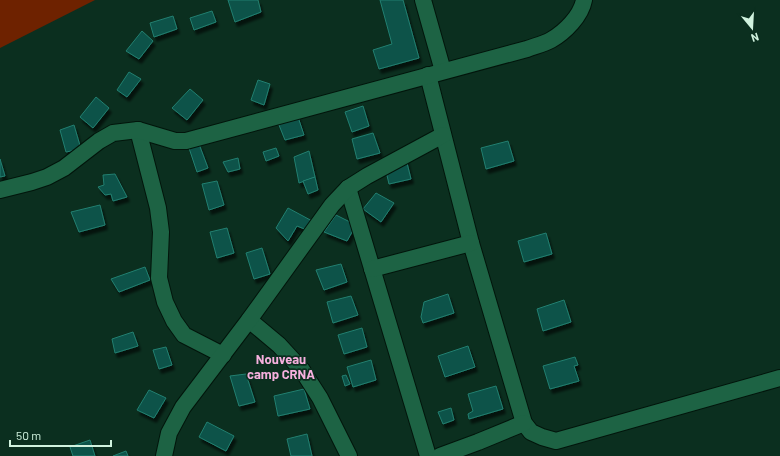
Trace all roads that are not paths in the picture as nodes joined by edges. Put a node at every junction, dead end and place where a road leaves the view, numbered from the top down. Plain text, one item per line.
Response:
1 (423, 0) edge
2 (584, 0) edge
3 (435, 73) junction
4 (138, 130) junction
5 (443, 135) junction
6 (348, 188) junction
7 (0, 190) edge
8 (471, 243) junction
9 (372, 268) junction
10 (249, 320) junction
11 (223, 355) junction
12 (780, 378) edge
13 (524, 424) junction
14 (164, 456) edge
15 (349, 456) edge
16 (428, 456) edge
17 (440, 456) edge

1 - 3 street
2 - 3 street
3 - 4 street
3 - 5 street
4 - 7 street
4 - 11 street
5 - 6 street
5 - 8 street
6 - 9 street
6 - 10 street
8 - 9 street
8 - 13 street
9 - 16 street
10 - 11 street
10 - 15 street
11 - 14 street
12 - 13 street
13 - 17 street

